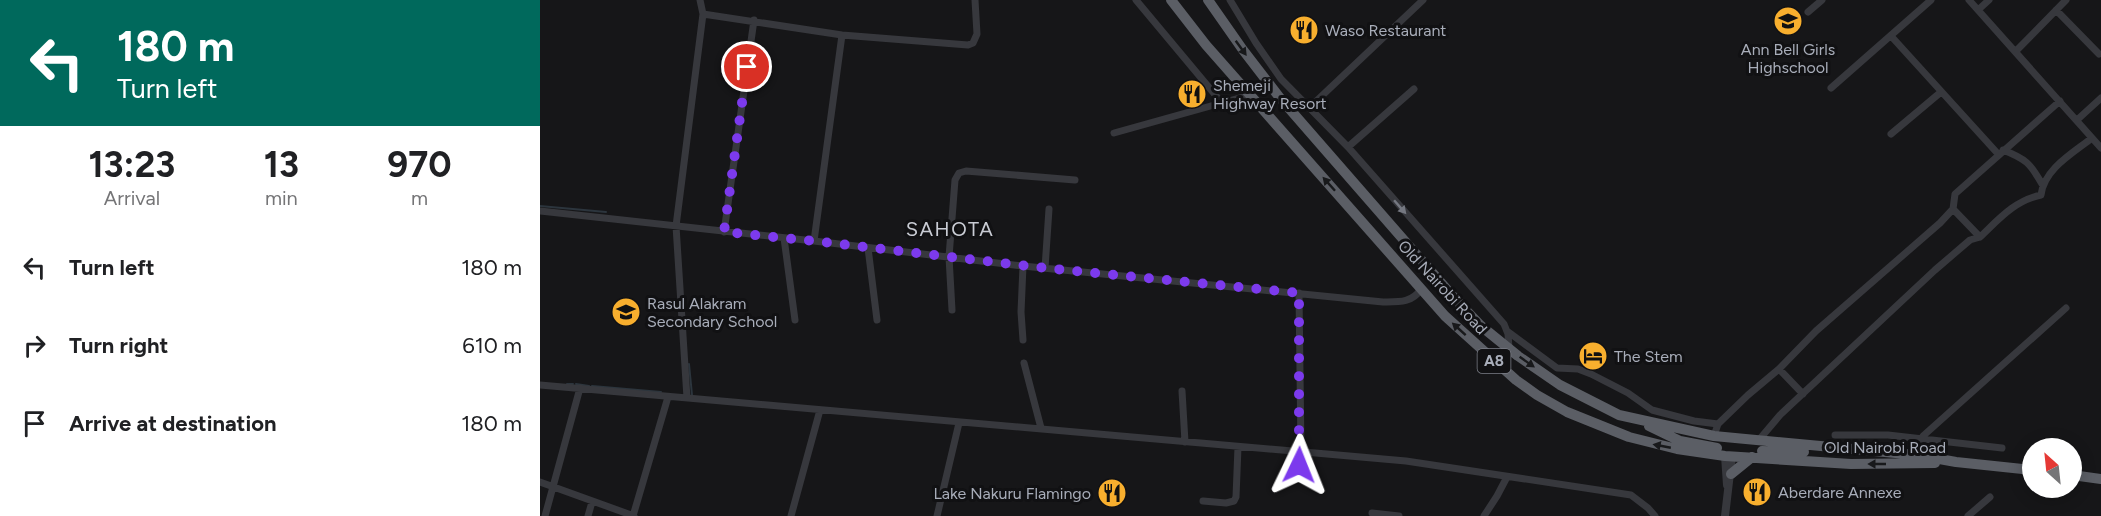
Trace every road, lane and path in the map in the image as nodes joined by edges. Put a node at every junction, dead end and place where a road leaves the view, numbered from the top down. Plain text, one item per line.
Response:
1 (700, 0) edge
2 (975, 0) edge
3 (1136, 0) edge
4 (1171, 0) edge
5 (1208, 0) edge
6 (1230, 0) edge
7 (1423, 0) edge
8 (1822, 0) edge
9 (1931, 0) edge
10 (1969, 0) edge
11 (1989, 0) edge
12 (2066, 0) edge
13 (1978, 10) junction
14 (2056, 10) junction
15 (1808, 12) dead end
16 (703, 14) junction
17 (754, 20) junction
18 (842, 35) junction
19 (1891, 36) junction
20 (2016, 51) junction
21 (2099, 54) dead end
22 (1831, 88) dead end
23 (1414, 89) dead end
24 (1941, 92) junction
25 (1250, 95) junction
26 (2101, 98) edge
27 (2060, 101) junction
28 (1222, 103) junction
29 (1309, 108) junction
30 (2077, 120) junction
31 (1114, 133) dead end
32 (1891, 134) dead end
33 (2092, 138) junction
34 (1348, 147) junction
35 (2101, 148) edge
36 (2001, 153) junction
37 (1076, 180) dead end
38 (2042, 184) junction
39 (1049, 209) dead end
40 (1953, 209) junction
41 (540, 211) edge
42 (676, 226) junction
43 (724, 232) junction
44 (1980, 237) junction
45 (784, 238) junction
46 (814, 241) junction
47 (868, 248) junction
48 (949, 257) junction
49 (1023, 266) junction
50 (1045, 268) junction
51 (1421, 289) junction
52 (1299, 293) junction
53 (2066, 308) dead end
54 (952, 310) dead end
55 (795, 320) dead end
56 (877, 320) dead end
57 (1507, 331) junction
58 (1023, 340) dead end
59 (1509, 349) junction
60 (1024, 363) dead end
61 (1779, 369) junction
62 (540, 385) edge
63 (580, 388) junction
64 (1182, 391) dead end
65 (1803, 394) junction
66 (668, 397) junction
67 (687, 398) junction
68 (820, 410) junction
69 (1619, 415) junction
70 (1639, 420) junction
71 (959, 423) junction
72 (1718, 424) junction
73 (1041, 428) junction
74 (1610, 429) junction
75 (1835, 435) dead end
76 (1714, 436) junction
77 (1922, 438) junction
78 (1758, 441) junction
79 (1185, 442) junction
80 (1238, 447) junction
81 (2001, 448) dead end
82 (1854, 450) junction
83 (1301, 451) junction
84 (1729, 454) junction
85 (1917, 455) junction
86 (1752, 457) junction
87 (1956, 462) junction
88 (2022, 469) edge
89 (1731, 474) junction
90 (2082, 476) edge
91 (1507, 477) junction
92 (2101, 478) edge
93 (1298, 479) dead end
94 (540, 482) edge
95 (554, 486) junction
96 (1728, 489) junction
97 (1990, 497) dead end
98 (1203, 501) dead end
99 (592, 502) junction
100 (1372, 513) dead end
101 (545, 516) edge
102 (588, 516) edge
103 (633, 516) edge
104 (791, 516) edge
105 (937, 516) edge
106 (1399, 516) edge
107 (1484, 516) edge
108 (1655, 516) edge
109 (1725, 516) edge
110 (1968, 516) edge

1 - 16 street
2 - 18 street
3 - 28 street
4 - 25 highway, Old Nairobi Road / A8
5 -> 59 highway, Old Nairobi Road / A8
6 - 29 street
7 - 29 street
8 - 15 street
9 - 19 street
10 - 13 street
11 - 13 street
12 - 14 street
13 - 20 street
14 - 20 street
14 - 21 street
16 - 17 street
16 - 42 street
17 - 18 street
17 - 43 street
18 - 46 street
19 - 22 street
19 - 24 street
20 - 27 street
23 - 34 street
24 - 32 street
24 - 36 street
25 - 28 street
51 -> 25 highway, Old Nairobi Road / A8
26 - 30 street
27 - 30 street
27 - 36 street
28 - 31 street
29 - 34 street
30 - 33 street
33 - 35 street
33 - 38 street
34 -> 57 street
36 - 38 street
36 - 40 street
37 - 48 street
38 - 44 street
39 - 50 street
40 - 44 street
40 - 61 street
41 - 42 street
42 - 43 street
42 - 67 street
43 - 45 street
44 - 65 street
45 - 46 street
45 - 55 street
46 - 47 street
47 - 48 street
47 - 56 street
48 - 49 street
48 - 54 street
49 - 50 street
49 - 58 street
50 - 52 street
51 - 52 street
74 -> 51 highway, Old Nairobi Road / A8
52 - 83 street
53 - 77 street
57 - 59 street
57 - 72 street
59 -> 69 highway, Old Nairobi Road / A8
60 - 73 street
61 - 65 street
61 - 72 street
62 - 63 street
63 - 66 street
63 - 95 street
64 - 79 street
65 - 78 street
66 - 67 street
66 - 103 street
67 - 68 street
68 - 71 street
68 - 104 street
69 - 70 highway, Old Nairobi Road / A8
69 - 74 highway
70 - 76 highway, Old Nairobi Road / A8
70 - 84 highway
71 - 73 street
71 - 105 street
72 - 76 street
73 - 79 street
84 -> 74 highway, Old Nairobi Road / A8
75 - 77 street
76 - 78 highway, Old Nairobi Road / A8
77 - 81 street
77 - 85 street
78 - 82 highway, Old Nairobi Road / A8
79 - 80 street
80 - 83 street
80 - 98 street
82 - 84 highway
82 - 85 highway, Old Nairobi Road / A8
83 - 91 street
83 - 93 street
84 - 86 highway, Old Nairobi Road / A8
84 - 89 street
84 - 96 street
85 - 87 highway, Old Nairobi Road / A8
87 -> 86 highway, Old Nairobi Road / A8
86 - 89 highway
87 - 88 highway, Old Nairobi Road / A8
89 - 96 street
90 - 92 highway
91 - 107 street
91 - 108 street
94 - 95 street
95 - 99 street
95 - 101 street
96 - 109 street
97 - 110 street
99 - 102 street
99 - 103 street
100 - 106 street

